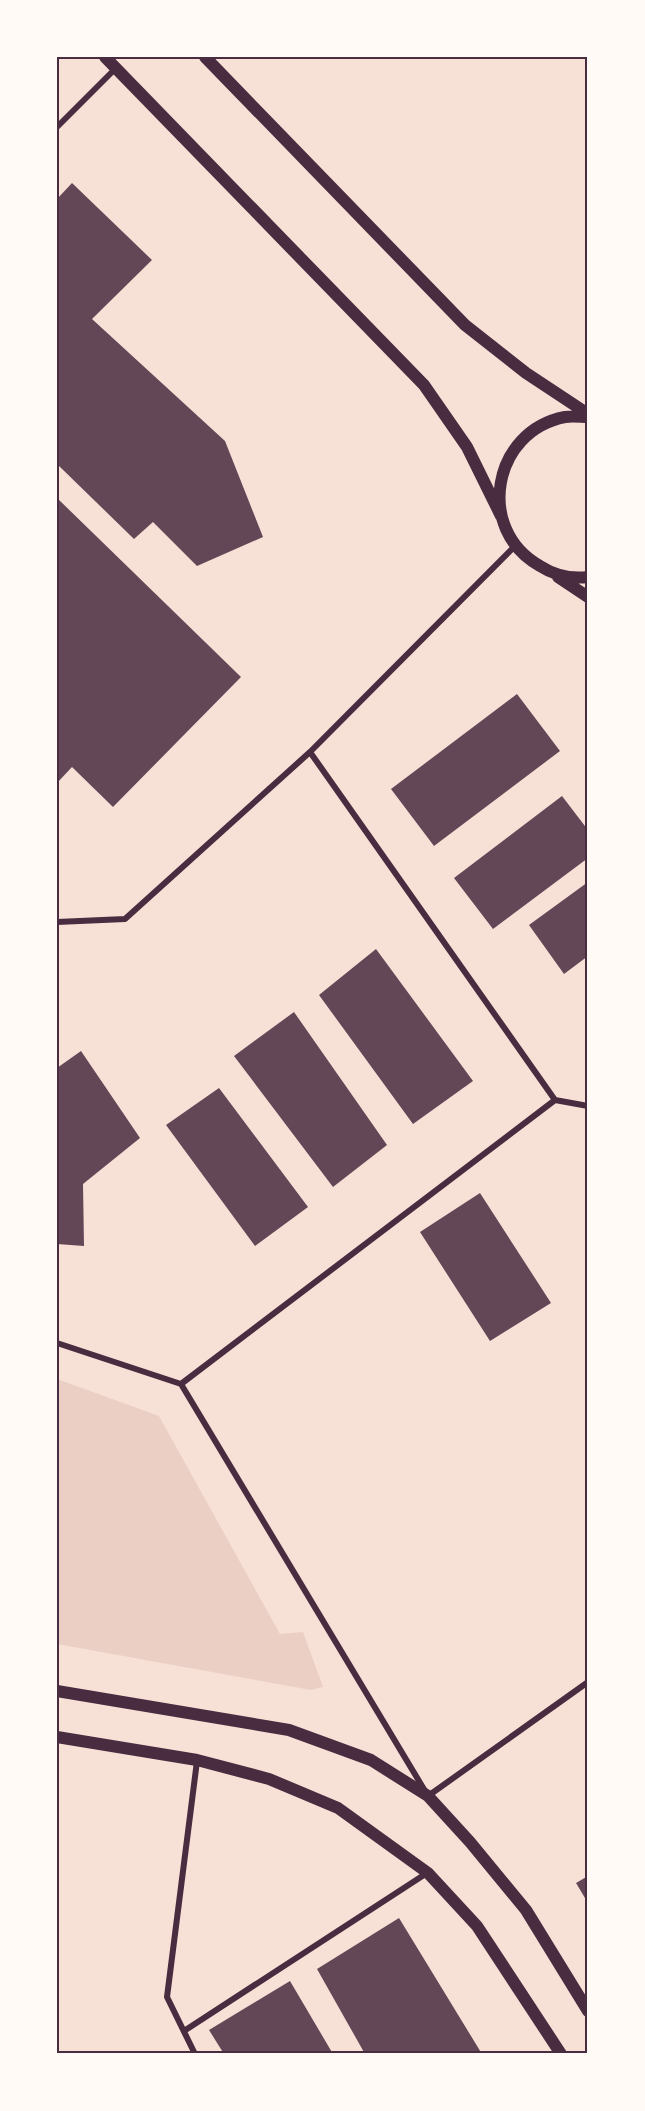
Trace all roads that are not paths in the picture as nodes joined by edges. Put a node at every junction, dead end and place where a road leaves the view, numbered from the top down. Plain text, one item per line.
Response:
1 (105, 57) edge
2 (205, 57) edge
3 (116, 68) junction
4 (57, 127) edge
5 (588, 416) edge
6 (501, 516) junction
7 (516, 545) junction
8 (552, 573) junction
9 (588, 577) edge
10 (588, 597) edge
11 (310, 752) junction
12 (57, 922) edge
13 (555, 1100) junction
14 (588, 1106) edge
15 (57, 1343) edge
16 (181, 1384) junction
17 (588, 1682) edge
18 (57, 1691) edge
19 (57, 1737) edge
20 (197, 1760) junction
21 (428, 1796) junction
22 (428, 1873) junction
23 (588, 2012) edge
24 (184, 2031) junction
25 (195, 2054) edge
26 (561, 2054) edge

1 - 3 main road
2 - 5 main road
3 - 4 street
3 - 6 main road
5 - 6 main road
6 - 7 main road
7 - 8 main road
7 - 11 street
8 - 9 main road
8 - 10 main road
11 - 12 street
11 - 13 street
13 - 14 street
13 - 16 street
15 - 16 street
16 - 21 street
17 - 21 street
18 - 21 main road
19 - 20 main road
20 - 22 main road
20 - 24 street
21 - 23 main road
22 - 24 street
22 - 26 main road
24 - 25 street

